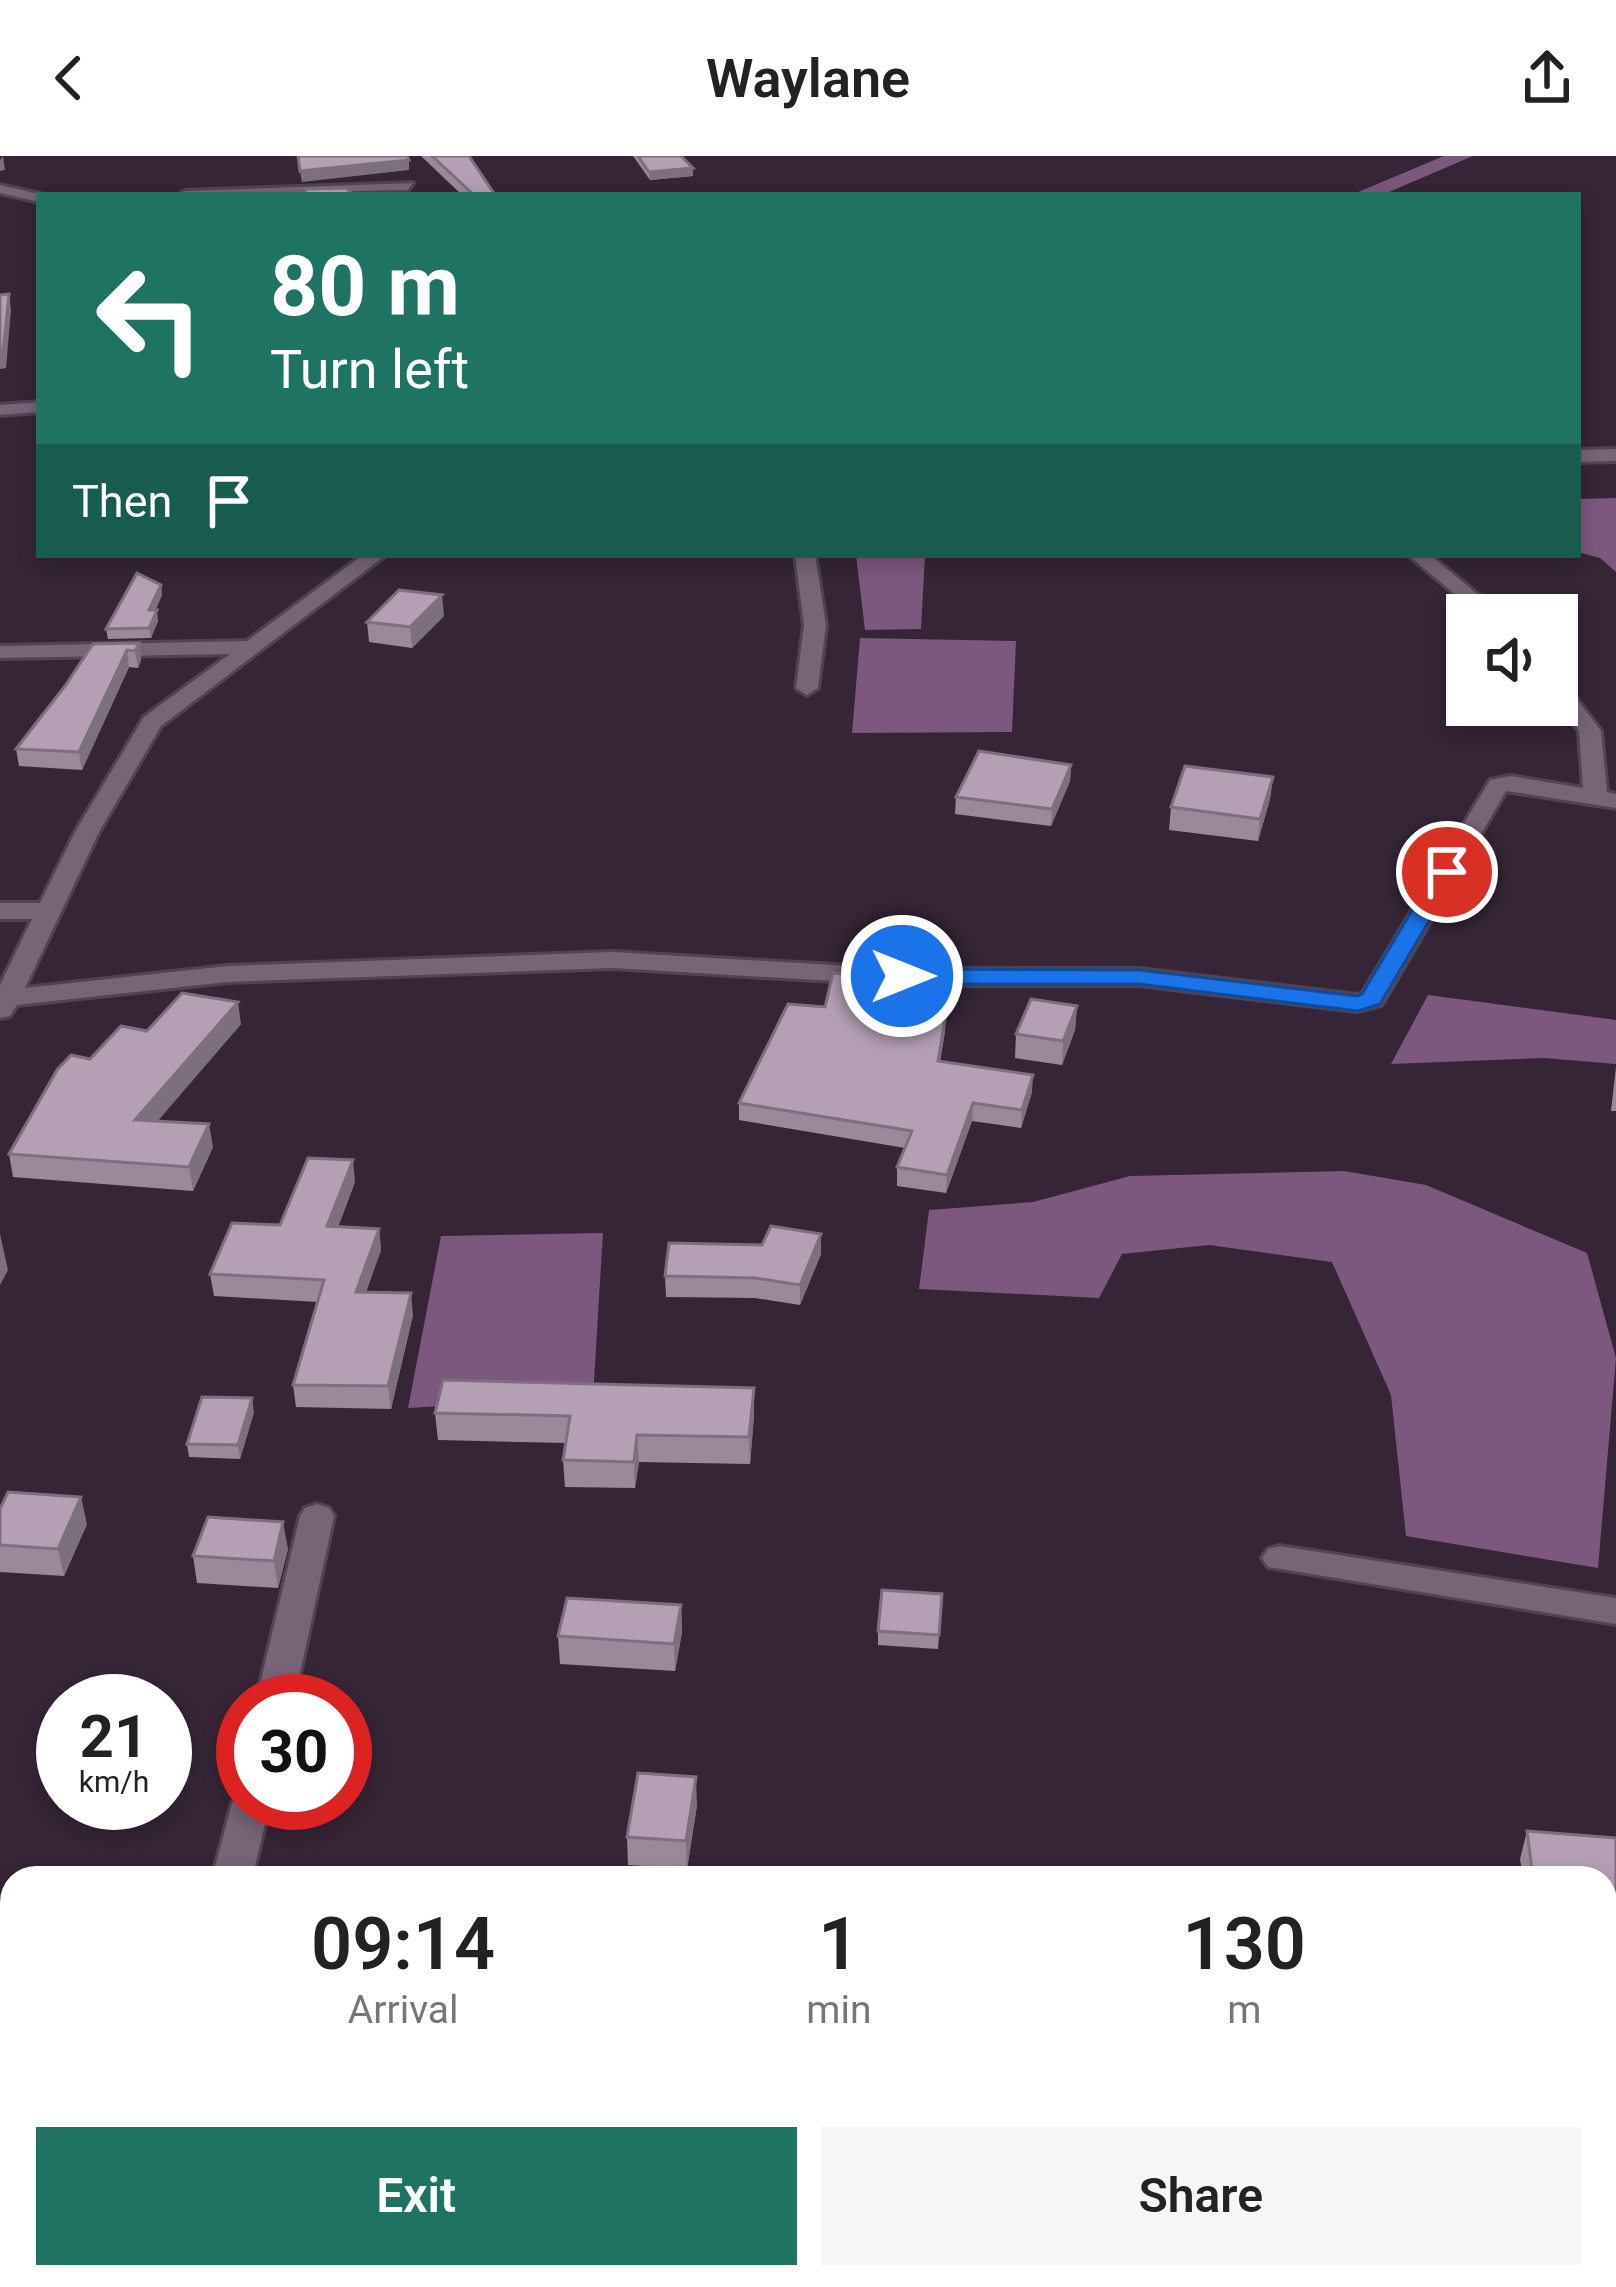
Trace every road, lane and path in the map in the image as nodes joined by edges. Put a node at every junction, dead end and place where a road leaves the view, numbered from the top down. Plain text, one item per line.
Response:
1 (407, 184) edge
2 (0, 189) edge
3 (246, 192) edge
4 (36, 197) edge
5 (36, 407) edge
6 (0, 410) edge
7 (1616, 455) edge
8 (1581, 456) edge
9 (372, 558) edge
10 (805, 558) edge
11 (1422, 558) edge
12 (1467, 594) edge
13 (251, 647) junction
14 (0, 652) edge
15 (807, 688) dead end
16 (1578, 715) edge
17 (1606, 799) edge
18 (0, 911) edge
19 (47, 911) junction
20 (3, 1005) edge
21 (317, 1516) dead end
22 (1280, 1558) dead end
23 (1616, 1611) edge
24 (281, 1674) edge
25 (244, 1830) edge
26 (235, 1866) edge

1 - 3 street
2 - 4 street
5 - 6 street
7 - 8 street
9 - 13 street
10 - 15 street
11 - 12 street
13 - 14 street
13 - 19 street
16 - 17 street
17 - 20 street
18 - 19 street
19 - 20 street
21 - 24 street
22 - 23 street
25 - 26 street

